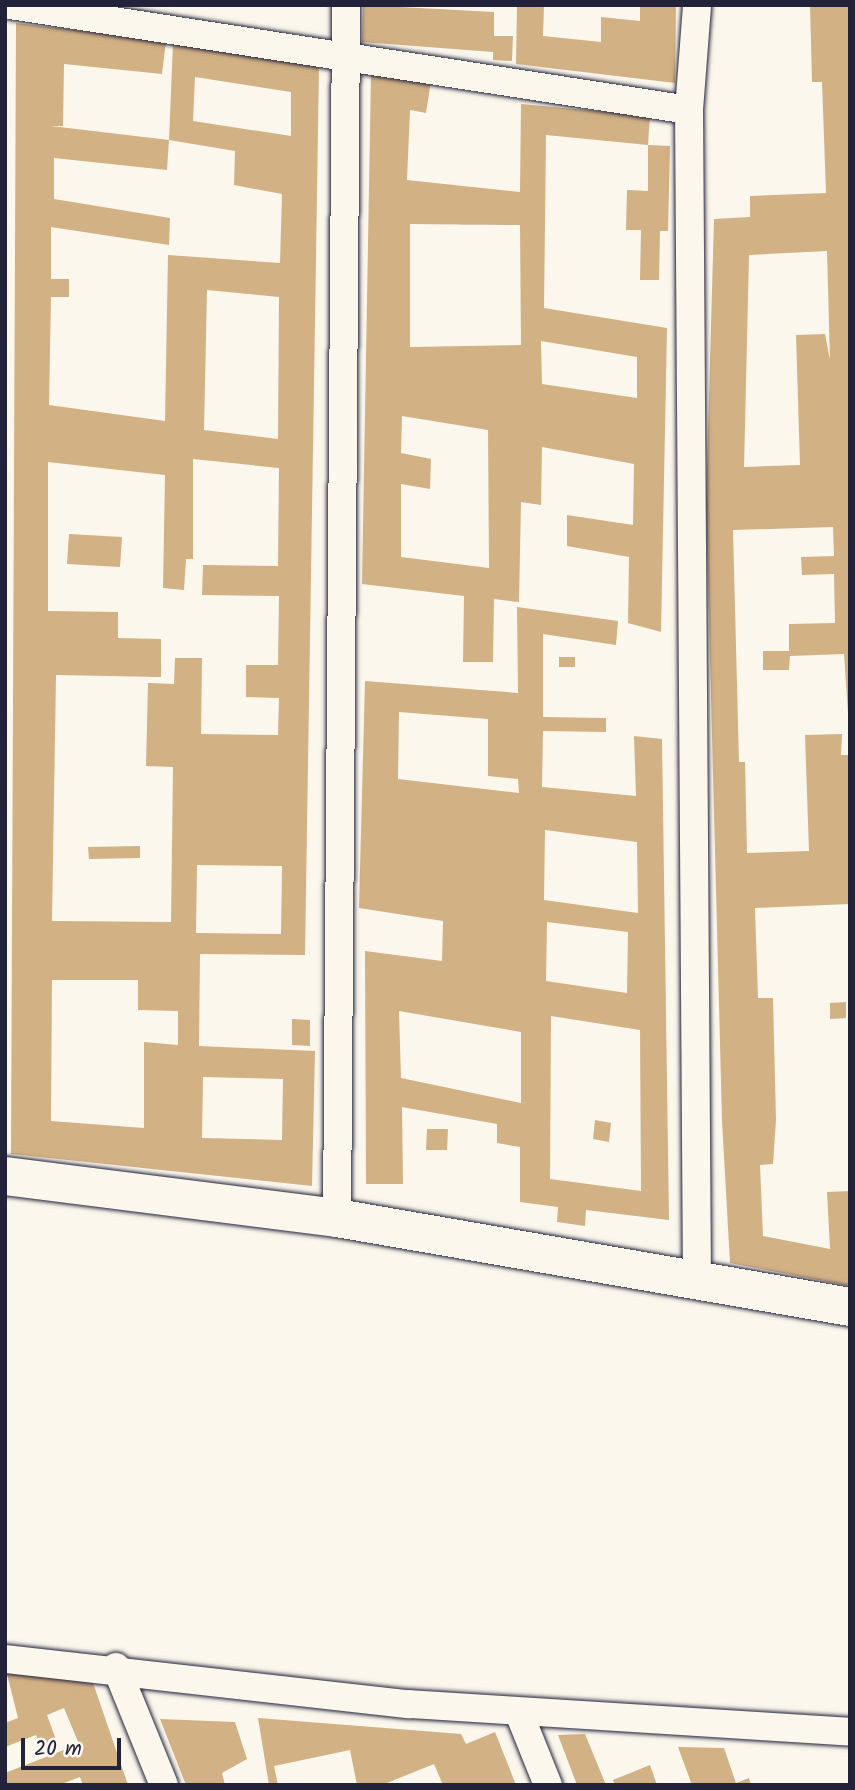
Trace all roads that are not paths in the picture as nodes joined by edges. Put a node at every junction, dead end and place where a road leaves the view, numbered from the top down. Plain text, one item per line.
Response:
1 (10, 5) edge
2 (346, 5) edge
3 (697, 5) edge
4 (346, 58) junction
5 (689, 110) junction
6 (5, 1176) edge
7 (337, 1218) junction
8 (697, 1282) junction
9 (850, 1307) edge
10 (5, 1659) edge
11 (116, 1667) junction
12 (519, 1713) junction
13 (850, 1732) edge
14 (164, 1785) edge
15 (548, 1785) edge

1 - 4 street
2 - 4 street
3 - 5 street
4 - 5 street
4 - 7 street
5 - 8 street
6 - 7 street
7 - 8 street
8 - 9 street
10 - 11 street
11 - 12 street
11 - 14 street
12 - 13 street
12 - 15 street

